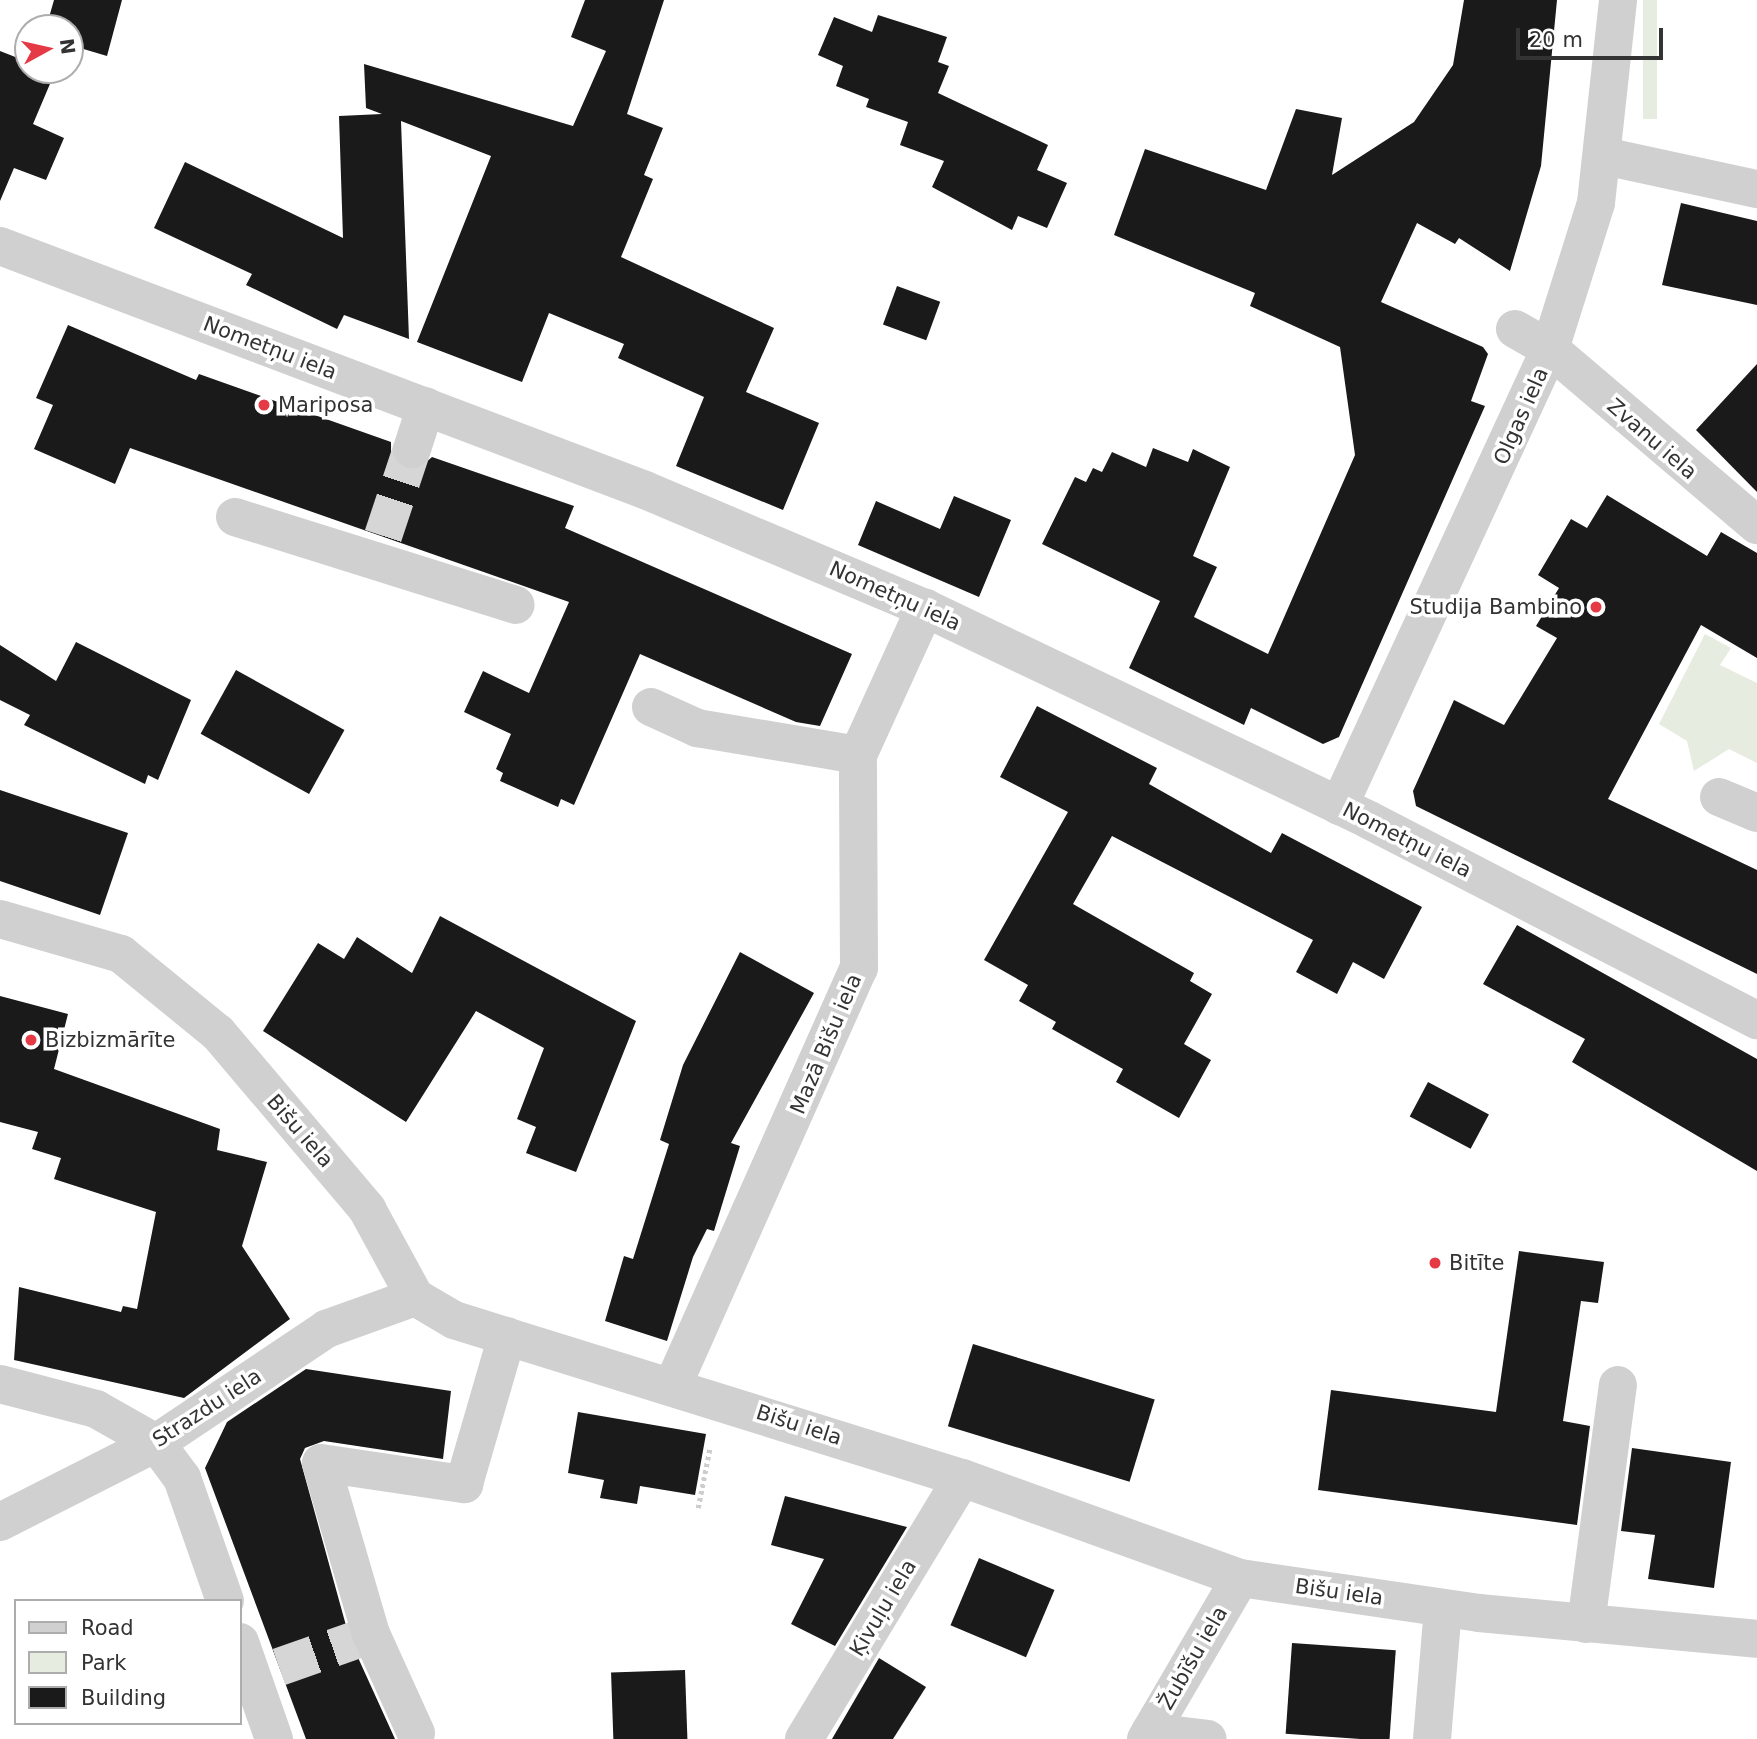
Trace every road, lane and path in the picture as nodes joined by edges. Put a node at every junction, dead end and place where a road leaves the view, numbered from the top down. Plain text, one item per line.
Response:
1 (1618, 0) edge
2 (1604, 156) junction
3 (1757, 188) edge
4 (0, 246) edge
5 (1515, 329) dead end
6 (1550, 349) junction
7 (426, 406) junction
8 (412, 449) tunnel mouth
9 (235, 517) dead end
10 (1757, 525) edge
11 (516, 605) dead end
12 (925, 608) junction
13 (650, 707) dead end
14 (858, 755) junction
15 (1719, 797) dead end
16 (1339, 806) junction
17 (1757, 813) edge
18 (0, 919) edge
19 (1757, 1020) edge
20 (415, 1297) junction
21 (508, 1336) junction
22 (0, 1384) edge
23 (673, 1385) junction
24 (1618, 1385) dead end
25 (719, 1400) junction
26 (156, 1443) junction
27 (962, 1478) junction
28 (698, 1508) dead end
29 (0, 1522) edge
30 (1240, 1578) junction
31 (224, 1599) edge
32 (1443, 1608) junction
33 (1586, 1624) junction
34 (1757, 1639) edge
35 (257, 1662) edge
36 (416, 1733) dead end
37 (1148, 1736) edge
38 (274, 1739) edge
39 (804, 1739) edge
40 (1208, 1739) edge
41 (1432, 1739) edge

1 - 2 street, Olgas iela
2 - 3 street
2 - 6 street, Olgas iela
4 - 7 street, Nometņu iela
5 - 6 street, Zvanu iela
6 - 10 street, Zvanu iela
6 - 16 street, Olgas iela
7 - 8 street
7 - 12 street, Nometņu iela
9 - 11 street
12 - 14 street, Mazā Bišu iela
12 - 16 street, Nometņu iela
13 - 14 street
14 - 23 street, Mazā Bišu iela
15 - 17 street
16 - 19 street, Nometņu iela
18 - 20 street, Bišu iela
20 - 21 street, Bišu iela
20 - 26 street, Strazdu iela
21 - 23 street, Bišu iela
21 - 36 street
22 - 26 street
23 - 25 street, Bišu iela
24 - 33 street
25 - 27 street, Bišu iela
25 - 28 path
26 - 29 street, Strazdu iela
26 - 31 street
27 - 30 street, Bišu iela
27 - 39 street, Ķivuļu iela
30 - 32 street, Bišu iela
30 - 37 street, Žubīšu iela
32 - 33 street, Bišu iela
32 - 41 street
33 - 34 street, Bišu iela
35 - 38 street
37 - 40 street

